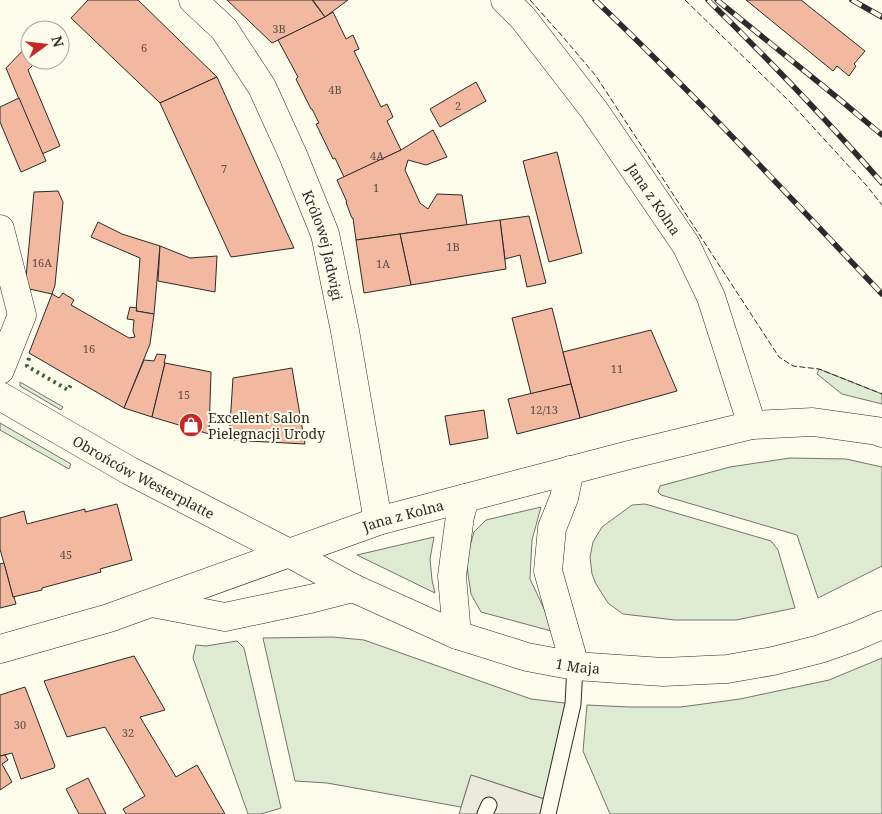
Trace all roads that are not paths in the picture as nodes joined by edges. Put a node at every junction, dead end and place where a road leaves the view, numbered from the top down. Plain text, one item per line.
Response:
1 (193, 0) edge
2 (505, 0) edge
3 (0, 229) edge
4 (0, 370) edge
5 (0, 396) edge
6 (752, 425) junction
7 (882, 433) edge
8 (570, 470) junction
9 (465, 498) junction
10 (378, 521) junction
11 (289, 554) junction
12 (353, 588) junction
13 (151, 603) junction
14 (882, 625) edge
15 (457, 635) junction
16 (0, 649) edge
17 (575, 666) junction
18 (548, 814) edge

1 - 10 street, Królowej Jadwigi
2 - 6 street, Jana z Kolna
3 - 4 street
5 - 11 street, Obrońców Westerplatte
6 - 7 street, Jana z Kolna
6 - 8 street, Jana z Kolna
8 - 9 street, Jana z Kolna
8 - 17 street
9 - 10 street, Jana z Kolna
9 - 15 street
10 - 11 street, Jana z Kolna
11 - 12 street, 1 Maja
11 - 13 street, Jana z Kolna
12 - 13 street
12 - 15 street, 1 Maja
13 - 16 street, Jana z Kolna
14 - 17 street, 1 Maja
15 - 17 street, 1 Maja
17 - 18 lane

